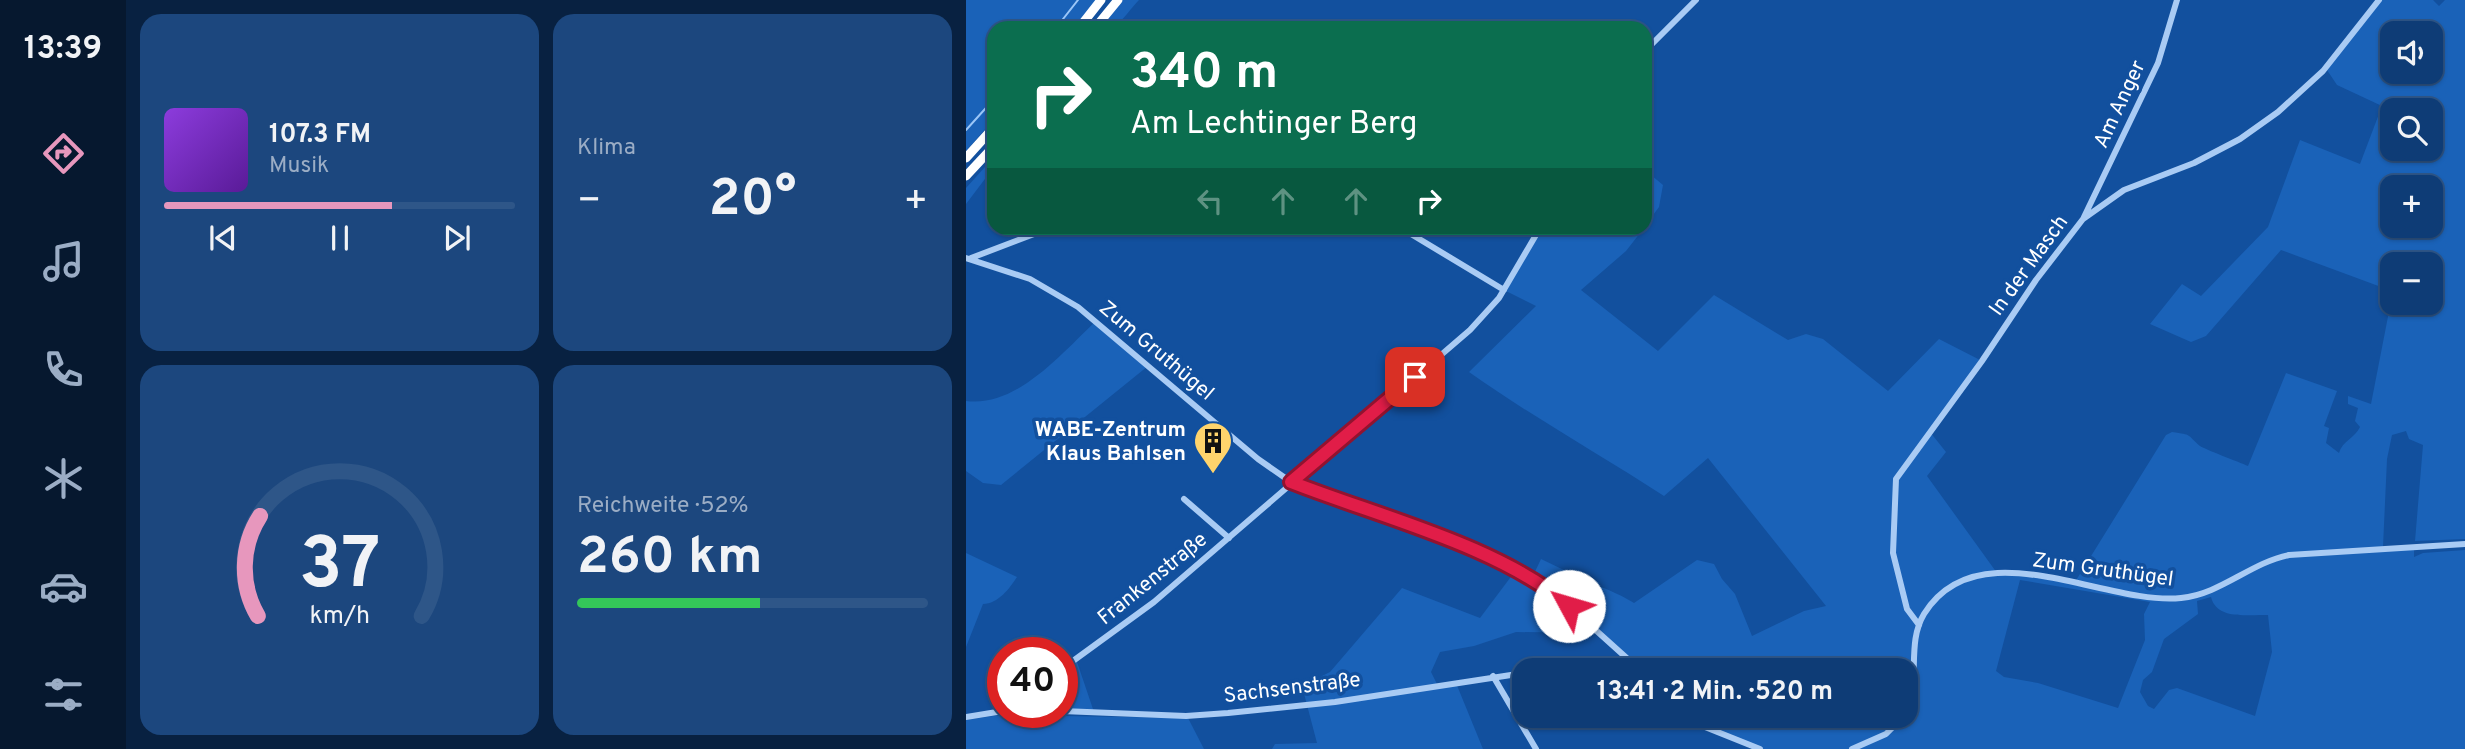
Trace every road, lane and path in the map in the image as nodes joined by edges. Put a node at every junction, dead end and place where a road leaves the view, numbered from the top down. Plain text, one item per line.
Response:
1 (1101, 0) edge
2 (1118, 0) edge
3 (1696, 0) edge
4 (2177, 0) edge
5 (2379, 0) edge
6 (1084, 21) edge
7 (1101, 21) edge
8 (1652, 44) edge
9 (987, 135) edge
10 (987, 154) edge
11 (966, 158) edge
12 (966, 176) edge
13 (2083, 219) junction
14 (1031, 235) edge
15 (1413, 235) edge
16 (1537, 235) edge
17 (969, 258) edge
18 (1504, 290) junction
19 (1291, 482) junction
20 (1184, 499) dead end
21 (1230, 538) junction
22 (2465, 544) edge
23 (1919, 625) junction
24 (1078, 657) edge
25 (1627, 658) edge
26 (1915, 658) edge
27 (1512, 674) edge
28 (1493, 676) junction
29 (1078, 712) edge
30 (987, 714) edge
31 (966, 717) edge
32 (1708, 728) edge
33 (1892, 728) edge
34 (1536, 749) edge
35 (1760, 749) edge
36 (1852, 749) edge

1 - 6 highway
2 - 7 highway
3 - 8 street
4 - 13 street, Am Anger
5 - 13 street, In der Masch
9 - 11 highway
10 - 12 highway
13 - 23 street, In der Masch
14 - 17 street
15 - 18 street
16 - 18 street, Frankenstraße
17 - 19 street, Zum Gruthügel
18 - 19 street, Frankenstraße
19 - 21 street, Frankenstraße
19 - 25 street, Zum Gruthügel
20 - 21 street, Frankenstraße
21 - 24 street, Frankenstraße
22 - 23 street, Zum Gruthügel
23 - 26 street, Zum Gruthügel
27 - 28 street, Sachsenstraße
28 - 29 street, Sachsenstraße
28 - 34 street
30 - 31 street
32 - 35 street
33 - 36 street, Zum Gruthügel

